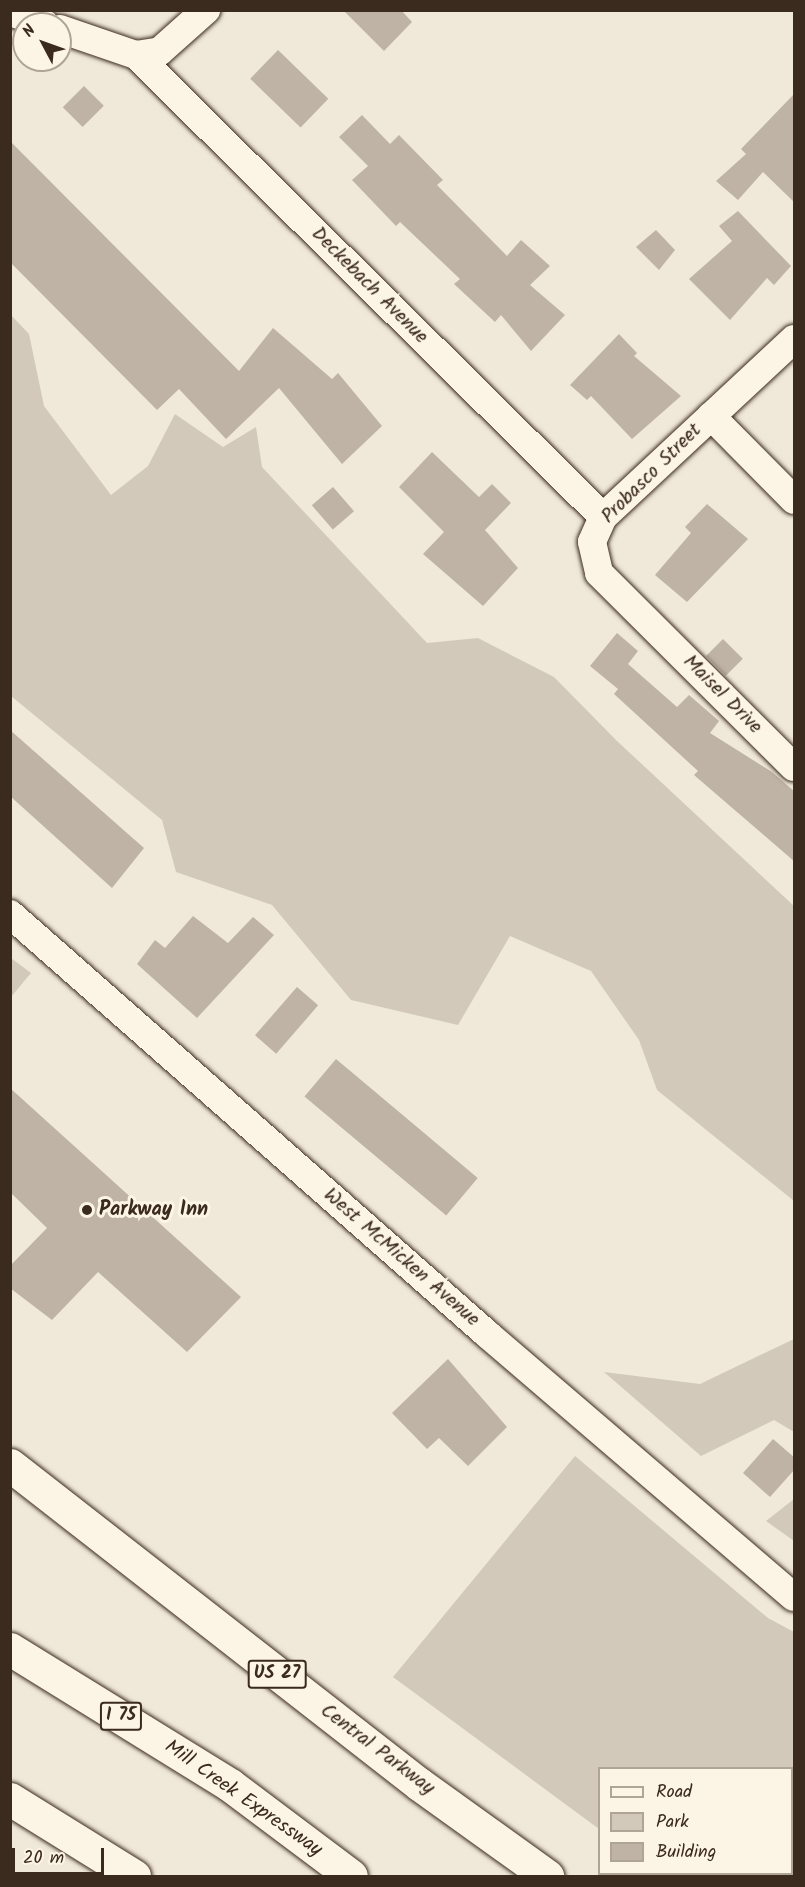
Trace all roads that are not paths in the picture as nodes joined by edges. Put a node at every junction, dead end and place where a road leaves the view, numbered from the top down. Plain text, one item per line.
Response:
1 (206, 10) edge
2 (72, 33) edge
3 (136, 55) junction
4 (795, 339) edge
5 (711, 416) junction
6 (795, 500) edge
7 (603, 517) junction
8 (650, 623) joint
9 (795, 767) edge
10 (10, 914) edge
11 (10, 1465) edge
12 (795, 1597) edge
13 (10, 1649) edge
14 (10, 1799) edge
15 (134, 1876) edge
16 (351, 1876) edge
17 (547, 1876) edge

1 - 3 street
2 - 3 street
3 - 7 street, Deckebach Avenue
4 - 5 street, Probasco Street
5 - 6 street
5 - 7 street, Probasco Street
7 - 8 street, Probasco Street
8 - 9 street, Maisel Drive
10 - 12 street, West McMicken Avenue
11 - 17 main road, Central Parkway / US 27
13 - 16 main road, Mill Creek Expressway / I 75
14 - 15 main road

